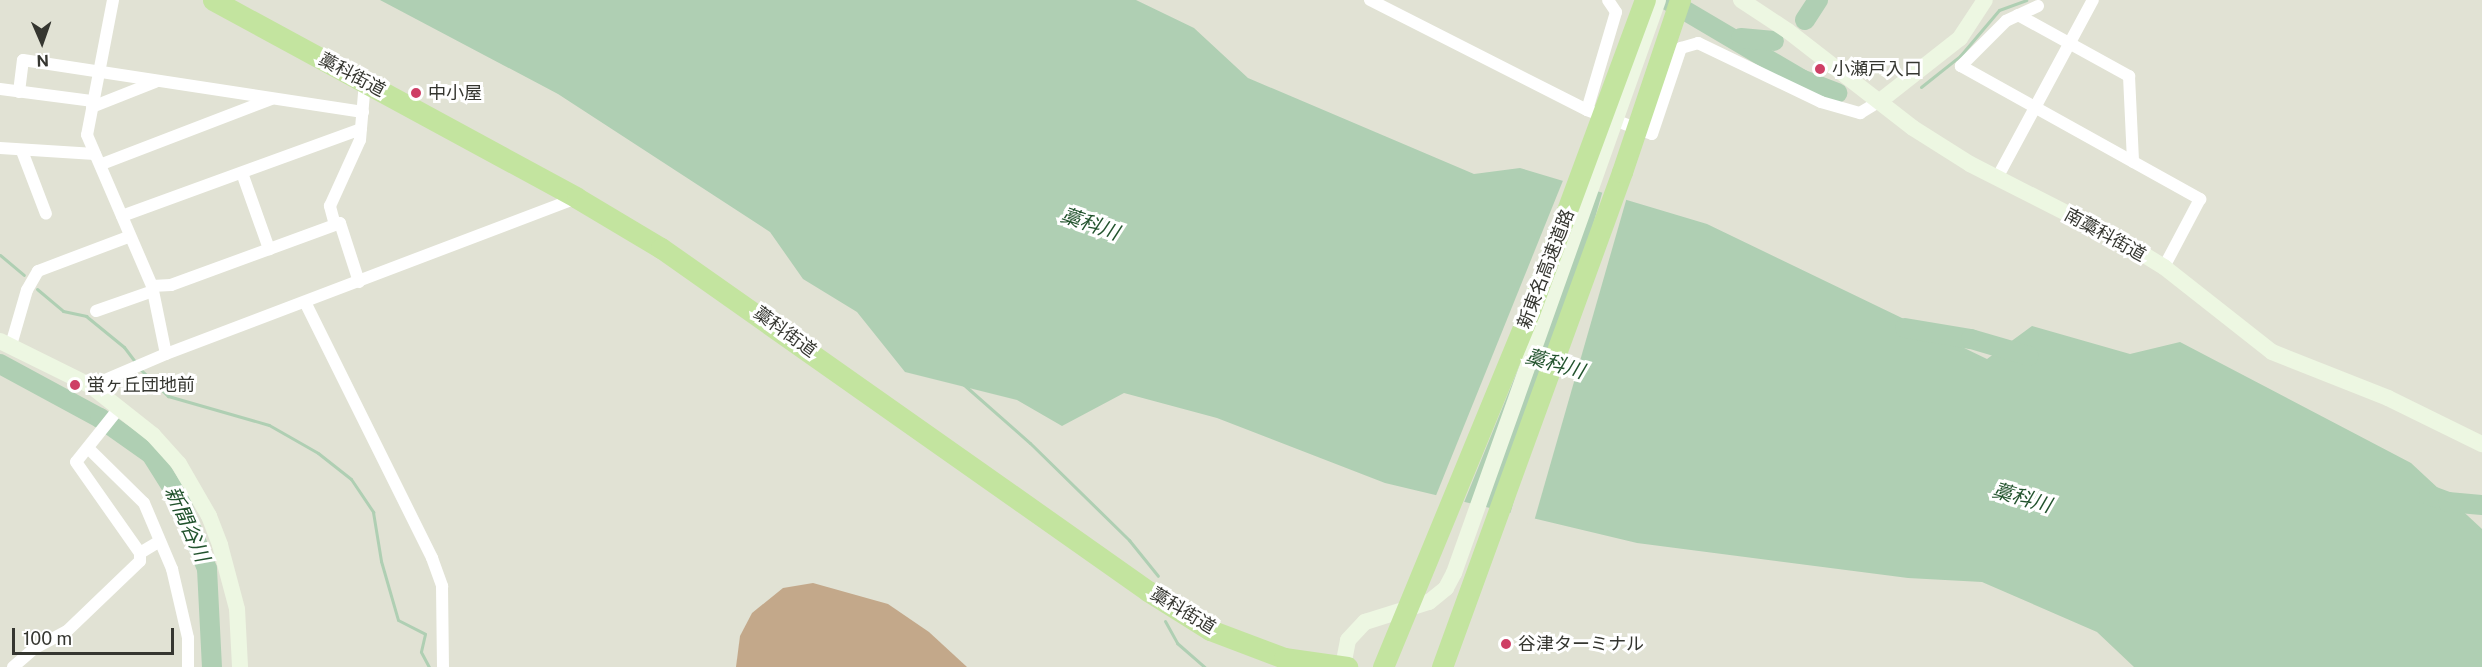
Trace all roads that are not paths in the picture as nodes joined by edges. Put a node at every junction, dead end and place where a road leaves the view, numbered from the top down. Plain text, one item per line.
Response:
1 (113, 0) edge
2 (213, 0) edge
3 (1370, 0) edge
4 (1608, 0) edge
5 (1645, 0) edge
6 (1658, 0) edge
7 (1680, 0) edge
8 (1741, 0) edge
9 (1985, 0) edge
10 (2093, 0) edge
11 (2038, 6) dead end
12 (2018, 15) junction
13 (2069, 44) junction
14 (99, 72) junction
15 (156, 81) junction
16 (365, 82) junction
17 (0, 89) edge
18 (18, 92) junction
19 (272, 99) junction
20 (1880, 100) junction
21 (92, 104) junction
22 (2034, 107) junction
23 (1587, 110) junction
24 (363, 112) junction
25 (1616, 121) junction
26 (361, 129) junction
27 (0, 148) edge
28 (22, 151) junction
29 (99, 159) junction
30 (2133, 162) junction
31 (242, 173) junction
32 (1997, 178) junction
33 (578, 198) junction
34 (46, 214) dead end
35 (122, 216) junction
36 (335, 225) junction
37 (128, 237) junction
38 (269, 249) junction
39 (2164, 267) junction
40 (359, 282) junction
41 (152, 288) junction
42 (305, 302) junction
43 (96, 311) dead end
44 (5, 343) edge
45 (165, 354) junction
46 (91, 386) junction
47 (120, 407) junction
48 (2482, 444) edge
49 (89, 449) junction
50 (160, 541) junction
51 (140, 553) junction
52 (13, 667) edge
53 (188, 667) edge
54 (240, 667) edge
55 (443, 667) edge
56 (1344, 667) edge
57 (1383, 667) edge
58 (1442, 667) edge

1 - 14 street
2 - 16 highway, 藁科街道
3 - 23 street
4 - 23 street
5 - 57 highway, 新東名高速道路
6 - 25 street
7 - 58 highway, 新東名高速道路
8 - 20 street, 南藁科街道
9 - 20 street
10 - 13 street
11 - 12 street
12 - 13 street
12 - 22 street
13 - 22 street
13 - 30 street
14 - 15 street
14 - 18 street
14 - 21 street
15 - 19 street
15 - 21 street
16 - 24 street
16 - 33 highway, 藁科街道
17 - 18 street
18 - 21 street
19 - 24 street
19 - 29 street
20 - 25 street
20 - 32 street, 南藁科街道
21 - 29 street
22 - 30 street
22 - 32 street
23 - 25 street
24 - 26 street
25 - 56 street
26 - 31 street
26 - 36 street
27 - 28 street
28 - 29 street
28 - 34 street
29 - 35 street
30 - 39 street
31 - 35 street
31 - 38 street
32 - 39 street, 南藁科街道
33 - 40 street
33 - 56 highway, 藁科街道
35 - 37 street
36 - 38 street
36 - 40 street
37 - 41 street
37 - 44 street
38 - 41 street
39 - 48 street, 南藁科街道
40 - 42 street
41 - 43 street
41 - 45 street
42 - 45 street
42 - 55 street
44 - 46 street
45 - 46 street
46 - 47 street
47 - 49 street
47 - 54 street
49 - 50 street
49 - 51 street
50 - 51 street
50 - 53 street
51 - 52 street

